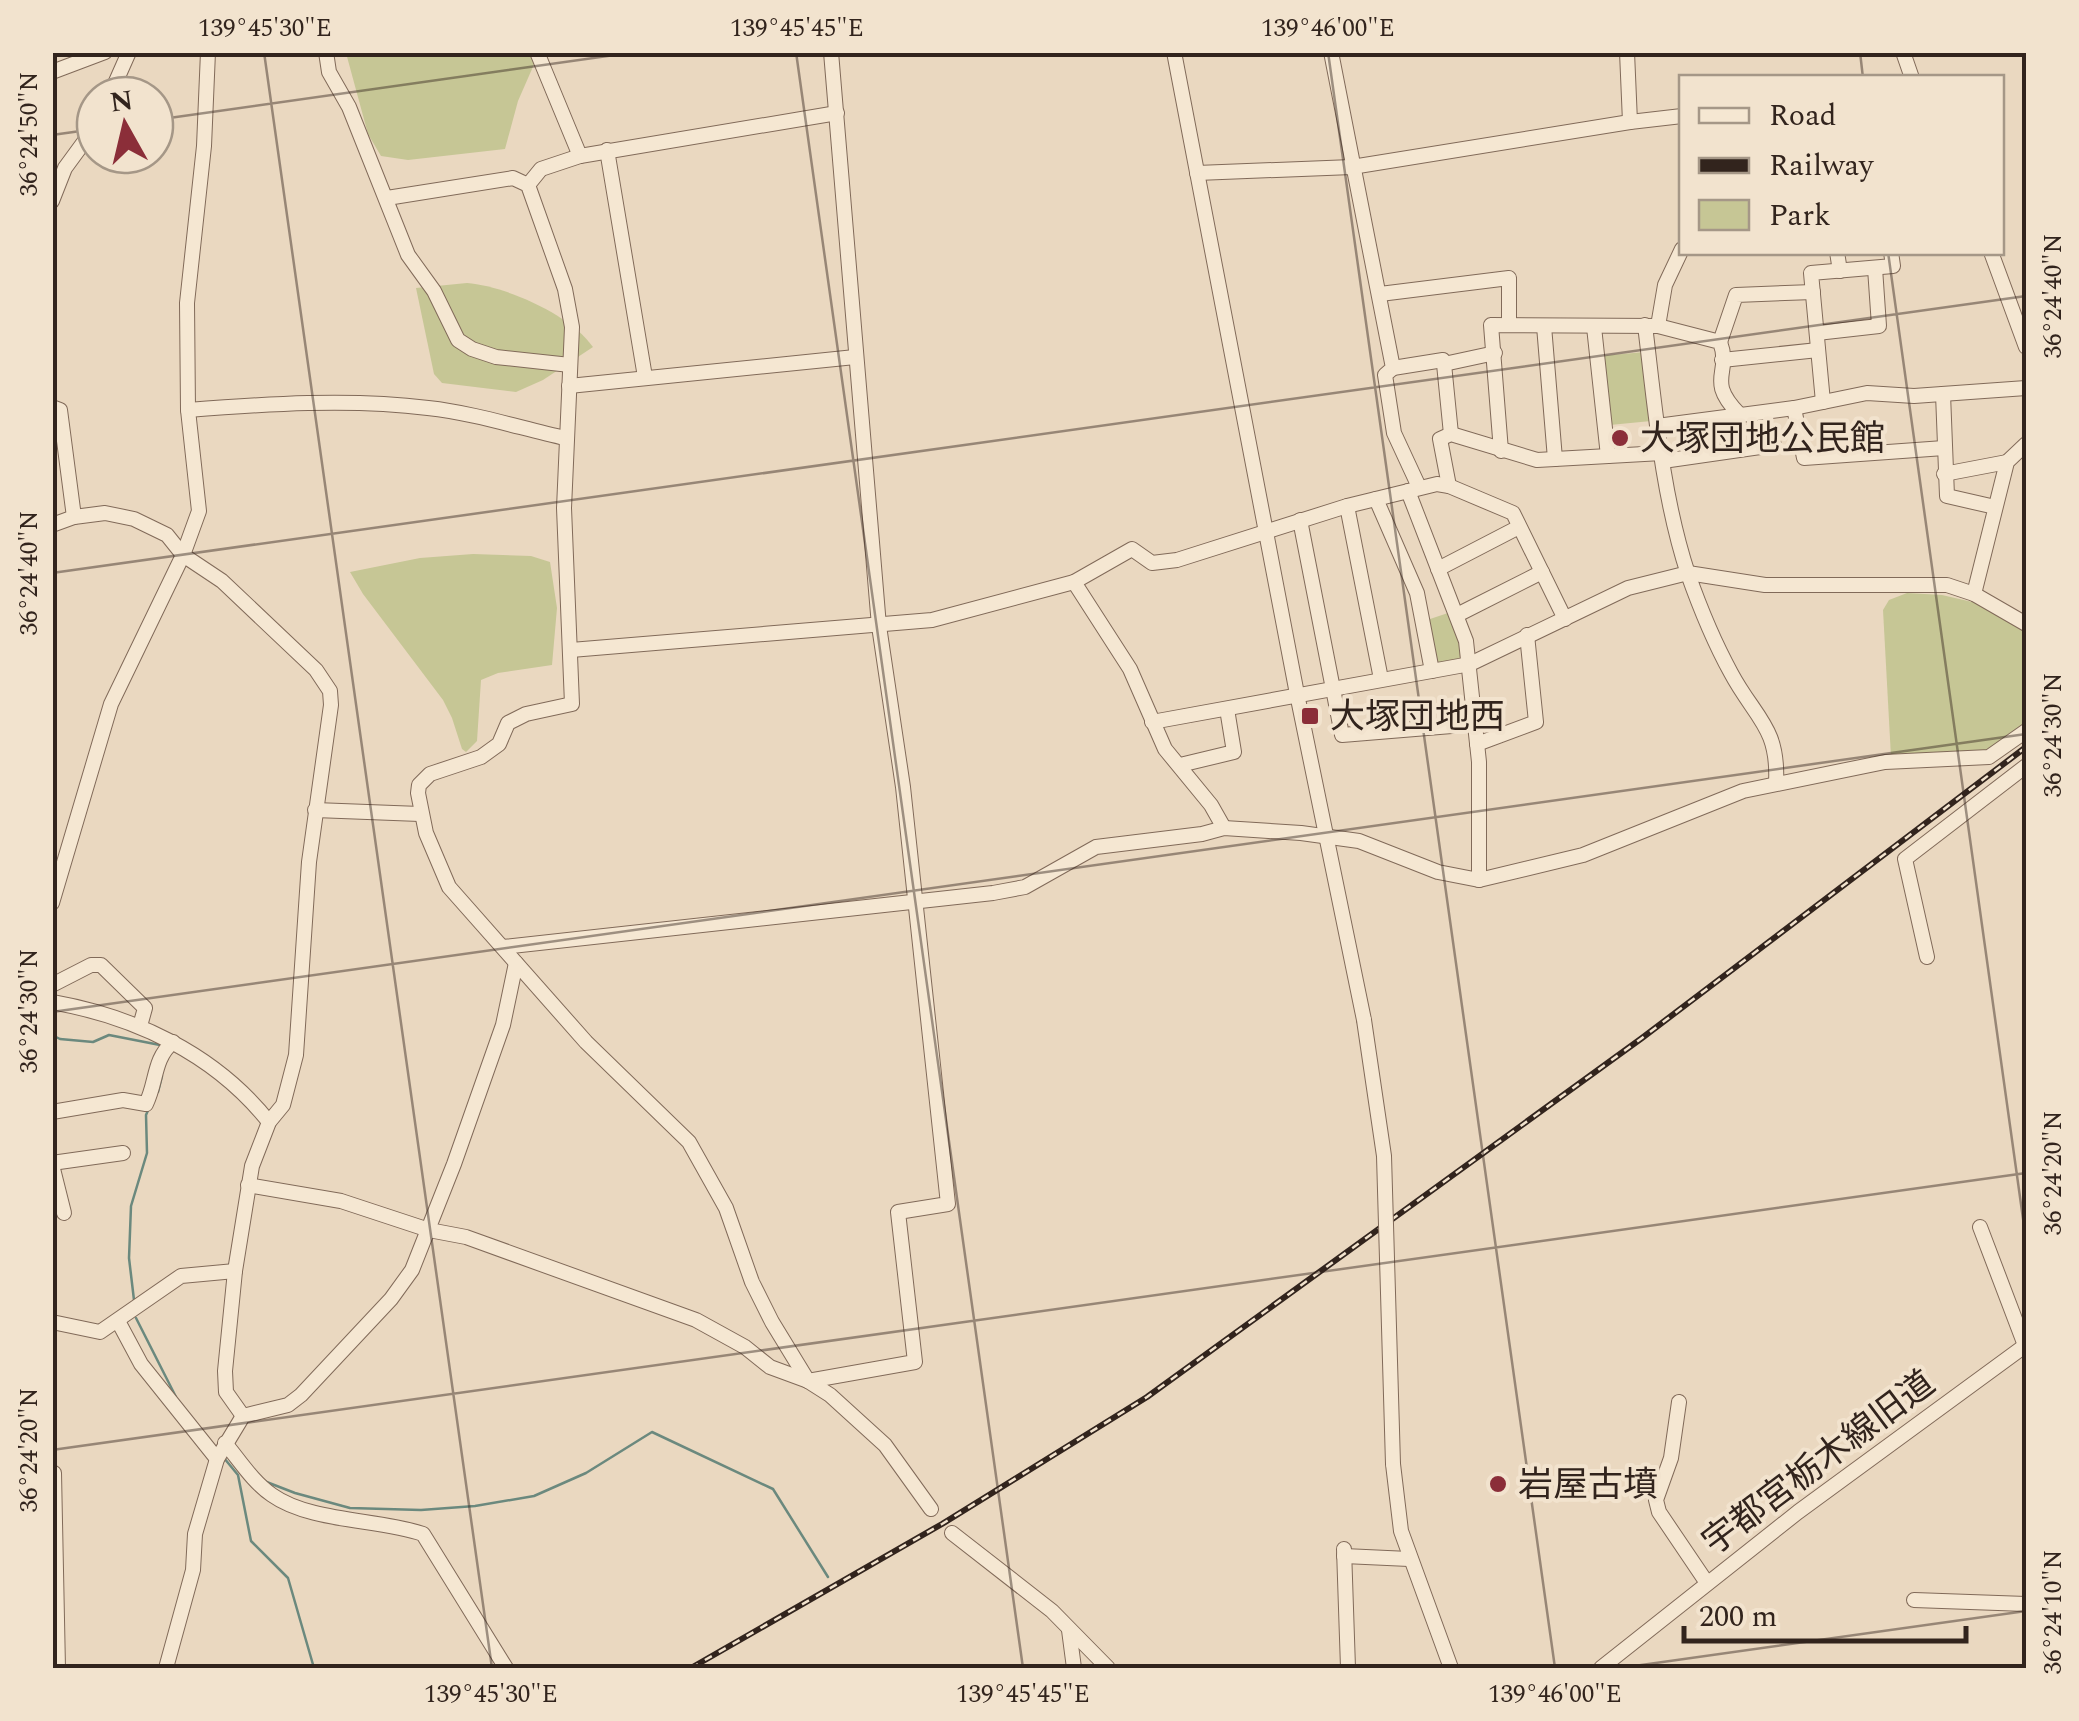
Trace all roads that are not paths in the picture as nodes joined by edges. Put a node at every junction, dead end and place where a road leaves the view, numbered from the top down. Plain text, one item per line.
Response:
1 (105, 52) edge
2 (129, 52) edge
3 (208, 52) edge
4 (326, 52) edge
5 (537, 52) edge
6 (830, 52) edge
7 (1174, 52) edge
8 (1331, 52) edge
9 (1627, 52) edge
10 (52, 72) edge
11 (119, 75) edge
12 (836, 113) junction
13 (1679, 116) edge
14 (1630, 122) junction
15 (607, 150) junction
16 (75, 154) edge
17 (580, 156) junction
18 (1352, 167) junction
19 (1197, 173) junction
20 (528, 186) junction
21 (387, 198) junction
22 (52, 201) edge
23 (1680, 255) edge
24 (1838, 255) edge
25 (1891, 255) edge
26 (1992, 255) edge
27 (1875, 268) junction
28 (1840, 271) junction
29 (1813, 292) junction
30 (1380, 294) junction
31 (1509, 325) junction
32 (1544, 326) junction
33 (1652, 326) junction
34 (1594, 328) junction
35 (1817, 333) junction
36 (1720, 342) junction
37 (2026, 347) edge
38 (1818, 350) junction
39 (1494, 354) junction
40 (855, 356) junction
41 (1722, 360) junction
42 (1444, 364) junction
43 (570, 366) junction
44 (1393, 368) junction
45 (645, 378) junction
46 (569, 386) junction
47 (2026, 388) edge
48 (1942, 394) junction
49 (1823, 402) junction
50 (52, 407) edge
51 (1794, 408) junction
52 (188, 410) junction
53 (1739, 414) junction
54 (1656, 426) junction
55 (1451, 434) junction
56 (565, 438) junction
57 (2026, 444) edge
58 (1774, 445) dead end
59 (1944, 448) junction
60 (1502, 450) junction
61 (1608, 456) junction
62 (1663, 457) junction
63 (1555, 459) junction
64 (2007, 462) junction
65 (1944, 474) junction
66 (1449, 486) junction
67 (1413, 489) junction
68 (1376, 499) junction
69 (1347, 506) junction
70 (1995, 507) junction
71 (74, 517) junction
72 (1300, 520) junction
73 (52, 525) edge
74 (1518, 527) junction
75 (1266, 530) junction
76 (183, 555) junction
77 (1438, 569) junction
78 (1542, 572) junction
79 (1688, 573) junction
80 (1074, 582) junction
81 (1974, 594) junction
82 (1457, 615) junction
83 (1565, 618) junction
84 (2026, 624) edge
85 (879, 626) junction
86 (1527, 636) junction
87 (570, 650) junction
88 (1470, 664) junction
89 (1432, 671) junction
90 (1382, 679) junction
91 (1334, 688) junction
92 (1297, 694) junction
93 (1226, 709) junction
94 (1152, 722) junction
95 (1476, 724) junction
96 (2026, 731) edge
97 (1476, 744) junction
98 (1180, 766) junction
99 (2026, 766) edge
100 (1776, 783) junction
101 (315, 810) junction
102 (420, 814) junction
103 (1224, 828) junction
104 (1326, 836) junction
105 (1480, 880) junction
106 (916, 902) junction
107 (52, 903) edge
108 (503, 947) junction
109 (1927, 957) dead end
110 (516, 963) junction
111 (52, 985) edge
112 (52, 1002) edge
113 (140, 1026) junction
114 (173, 1042) junction
115 (52, 1112) edge
116 (269, 1122) junction
117 (123, 1153) dead end
118 (52, 1164) edge
119 (248, 1185) junction
120 (63, 1209) dead end
121 (1980, 1227) dead end
122 (429, 1230) junction
123 (235, 1271) junction
124 (118, 1321) junction
125 (52, 1322) edge
126 (2026, 1346) edge
127 (808, 1382) junction
128 (1679, 1402) dead end
129 (243, 1416) junction
130 (225, 1444) junction
131 (216, 1459) junction
132 (54, 1473) edge
133 (930, 1509) dead end
134 (54, 1514) edge
135 (952, 1533) dead end
136 (1409, 1558) junction
137 (1707, 1583) junction
138 (1914, 1600) dead end
139 (2026, 1604) edge
140 (1068, 1629) junction
141 (58, 1668) edge
142 (166, 1668) edge
143 (506, 1668) edge
144 (1074, 1668) edge
145 (1108, 1668) edge
146 (1348, 1668) edge
147 (1451, 1668) edge
148 (1601, 1668) edge

1 - 10 street
2 - 11 street
3 - 52 street
4 - 21 street
5 - 17 street
6 - 12 street
7 - 19 street
8 - 18 street
9 - 14 street
12 - 15 street
12 - 40 street
13 - 14 street
14 - 18 street
15 - 17 street
15 - 45 street
16 - 22 street
17 - 20 street
18 - 19 street
18 - 30 street
19 - 75 street
20 - 21 street
20 - 43 street
21 - 43 street
23 - 33 street
24 - 28 street
25 - 27 street
26 - 37 street
27 - 28 street
27 - 35 street
28 - 29 street
29 - 35 street
29 - 36 street
30 - 31 street
30 - 44 street
31 - 32 street
31 - 39 street
32 - 34 street
32 - 63 street
33 - 34 street
33 - 36 street
33 - 54 street
34 - 61 street
35 - 38 street
36 - 41 street
38 - 41 street
38 - 49 street
39 - 42 street
39 - 60 street
40 - 45 street
40 - 85 street
41 - 53 street
42 - 44 street
42 - 55 street
43 - 46 street
44 - 67 street
45 - 46 street
46 - 56 street
47 - 48 street
48 - 49 street
48 - 59 street
49 - 51 street
50 - 71 street
51 - 53 street
51 - 59 street
52 - 56 street
52 - 76 street
53 - 54 street
54 - 62 street
55 - 60 street
55 - 66 street
56 - 87 street
57 - 64 street
58 - 62 street
59 - 65 street
60 - 63 street
61 - 62 street
61 - 63 street
62 - 79 street
64 - 65 street
64 - 70 street
65 - 70 street
66 - 67 street
66 - 74 street
67 - 68 street
67 - 77 street
68 - 69 street
68 - 89 street
69 - 72 street
69 - 90 street
70 - 81 street
71 - 73 street
71 - 76 street
72 - 75 street
72 - 91 street
74 - 77 street
74 - 78 street
75 - 80 street
75 - 92 street
76 - 101 street
76 - 107 street
77 - 82 street
78 - 82 street
78 - 83 street
79 - 81 street
79 - 83 street
79 - 100 street
80 - 85 street
80 - 94 street
81 - 84 street
82 - 88 street
83 - 86 street
85 - 87 street
85 - 106 street
86 - 88 street
86 - 97 street
87 - 102 street
88 - 89 street
88 - 95 street
89 - 90 street
90 - 91 street
91 - 92 street
91 - 95 street
92 - 93 street
92 - 104 street
93 - 94 street
93 - 98 street
94 - 98 street
95 - 97 street
96 - 100 street
97 - 105 street
98 - 103 street
99 - 109 street
100 - 105 street
101 - 102 street
101 - 116 street
102 - 108 street
103 - 104 street
103 - 106 street
104 - 105 street
104 - 136 street, bridge
106 - 108 street
106 - 127 street
108 - 110 street
110 - 122 street
110 - 127 street
111 - 113 street
112 - 113 street
113 - 114 street
114 - 115 street
114 - 116 street
116 - 119 street
117 - 118 street
118 - 120 street
119 - 122 street
119 - 123 street
121 - 126 street
122 - 127 street
122 - 129 street
123 - 124 street
123 - 129 street
124 - 125 street
124 - 131 street
126 - 137 street, 宇都宮栃木線旧道
127 - 133 street
128 - 137 street
129 - 130 street
130 - 131 street
130 - 143 street
131 - 142 street
132 - 134 street
134 - 141 street
135 - 140 street
136 - 146 street
136 - 147 street
137 - 148 street, 宇都宮栃木線旧道
138 - 139 street
140 - 144 street
140 - 145 street

